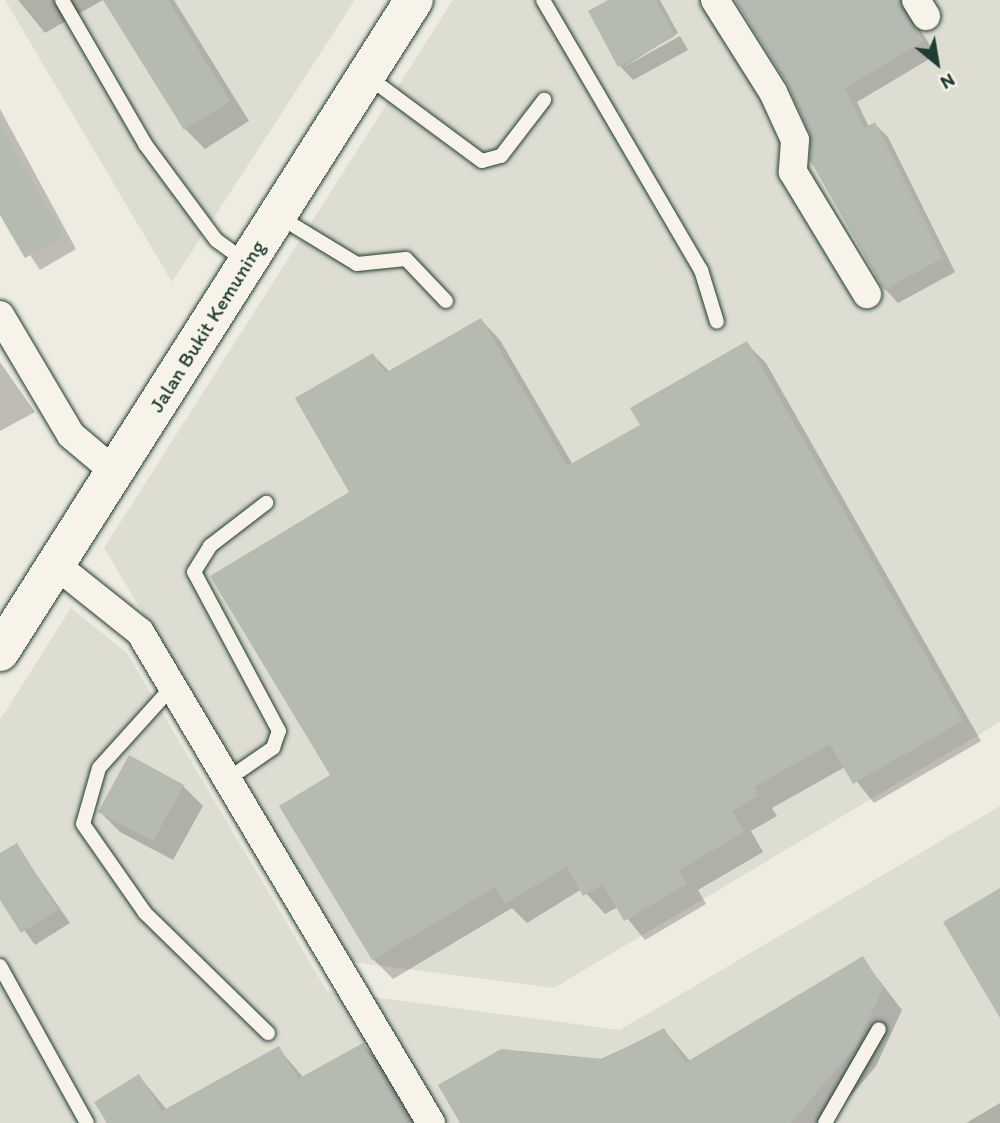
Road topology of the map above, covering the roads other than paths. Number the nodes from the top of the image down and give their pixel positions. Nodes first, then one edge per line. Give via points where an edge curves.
1 (62, 0) edge
2 (414, 0) edge
3 (543, 0) edge
4 (716, 0) edge
5 (366, 75) junction
6 (544, 100) dead end
7 (277, 215) junction
8 (247, 263) junction
9 (867, 293) dead end
10 (446, 301) dead end
11 (0, 315) edge
12 (718, 322) dead end
13 (115, 472) junction
14 (266, 503) dead end
15 (55, 565) junction
16 (6, 632) edge
17 (173, 686) junction
18 (228, 779) junction
19 (0, 965) edge
20 (879, 1029) dead end
21 (268, 1033) dead end
22 (88, 1123) edge
23 (431, 1123) edge
24 (825, 1123) edge

1 - 8 lane via 145,144 216,240
2 - 5 main road, Jalan Bukit Kemuning
3 - 12 lane via 701,270
4 - 9 street via 779,104 795,140 793,172
5 - 6 lane via 482,161 501,156
5 - 7 main road, Jalan Bukit Kemuning
7 - 8 main road, Jalan Bukit Kemuning
7 - 10 lane via 357,264 406,259
8 - 13 main road, Jalan Bukit Kemuning
11 - 13 street via 71,435
13 - 15 main road, Jalan Bukit Kemuning
14 - 18 lane via 210,546 194,572 279,731 273,748
15 - 16 main road, Jalan Bukit Kemuning
15 - 17 street via 141,632
17 - 18 street
17 - 21 lane via 99,768 83,824 145,913
18 - 23 street
19 - 22 lane
20 - 24 lane

